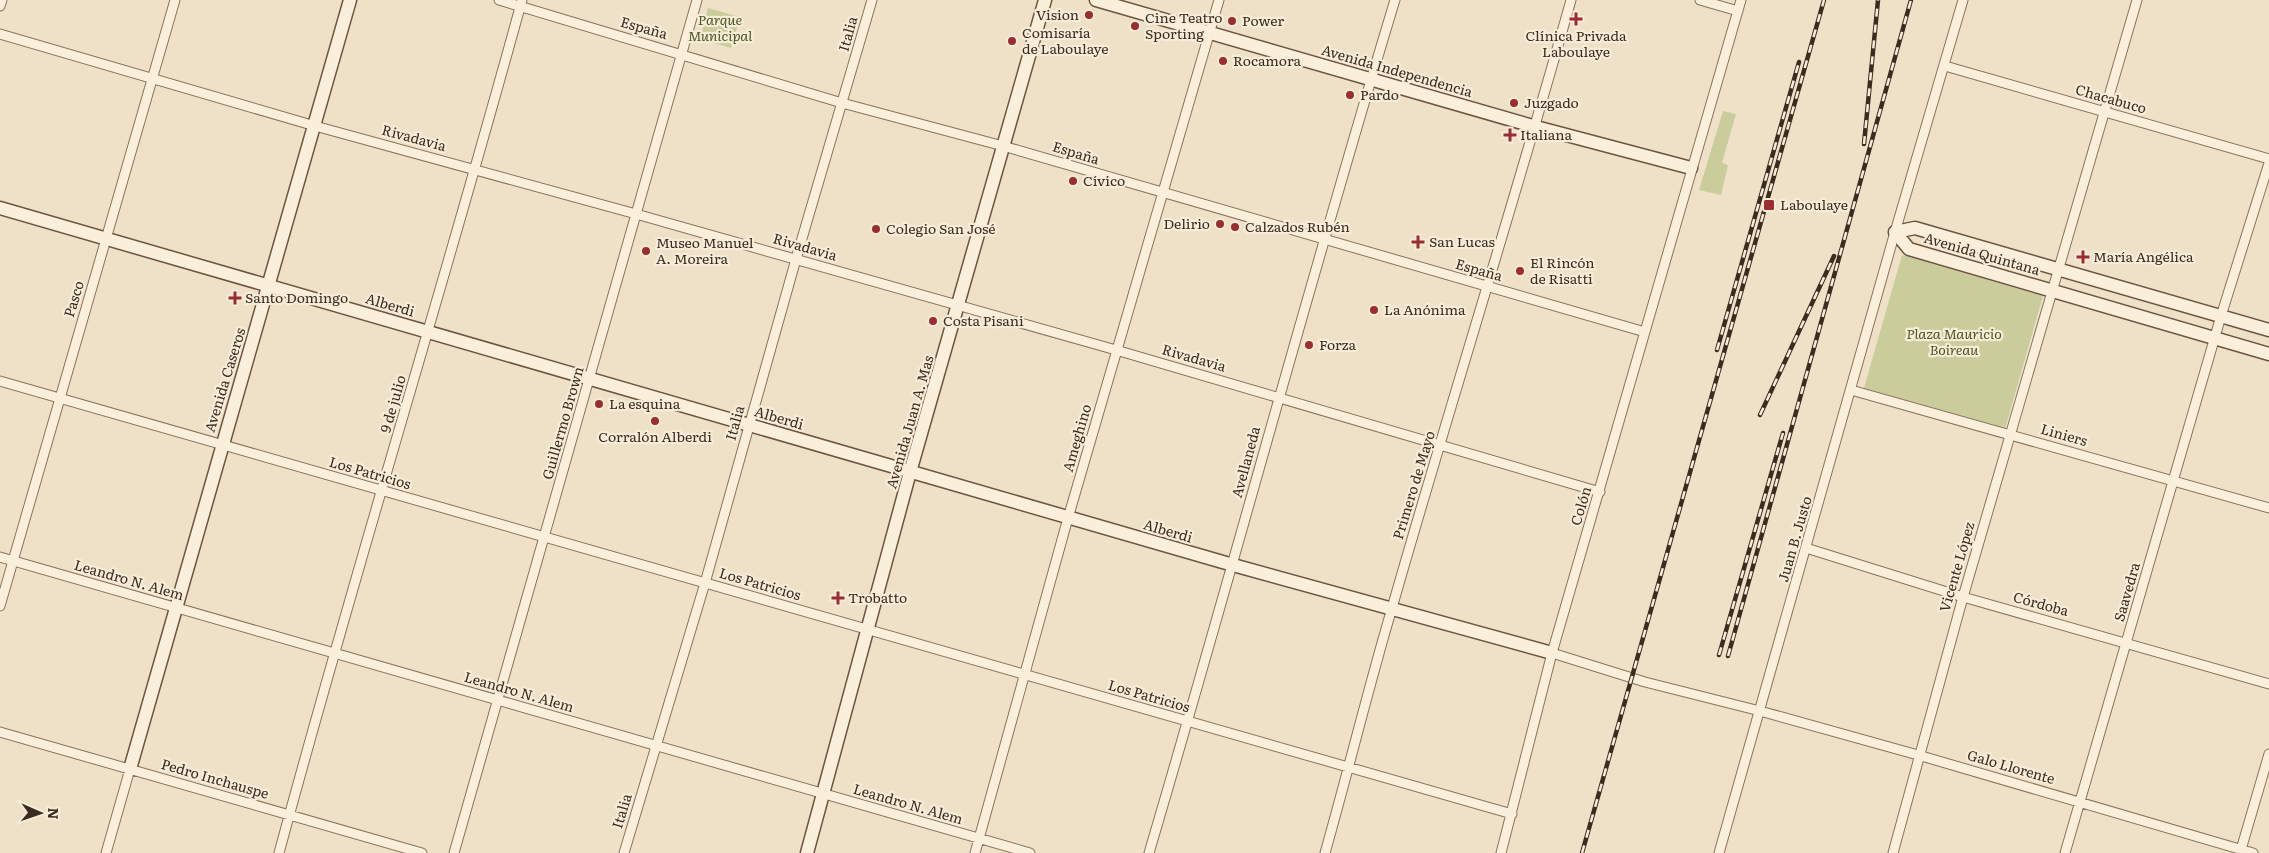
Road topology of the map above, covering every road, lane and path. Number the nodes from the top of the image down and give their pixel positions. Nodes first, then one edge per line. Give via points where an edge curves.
1 (2, 0) edge
2 (174, 0) edge
3 (350, 0) edge
4 (500, 0) edge
5 (697, 0) edge
6 (872, 0) edge
7 (1045, 0) edge
8 (1096, 0) edge
9 (1218, 0) edge
10 (1395, 0) edge
11 (1571, 0) edge
12 (1700, 0) edge
13 (1741, 0) edge
14 (1963, 0) edge
15 (2137, 0) edge
16 (522, 3) edge
17 (0, 6) edge
18 (1738, 11) junction
19 (1210, 32) junction
20 (0, 34) edge
21 (682, 54) junction
22 (1945, 66) junction
23 (153, 79) junction
24 (1371, 79) junction
25 (842, 103) junction
26 (2106, 112) junction
27 (315, 126) junction
28 (1536, 127) junction
29 (1003, 146) junction
30 (2269, 159) edge
31 (2269, 163) edge
32 (1691, 168) junction
33 (476, 169) junction
34 (1163, 193) junction
35 (0, 208) edge
36 (636, 214) junction
37 (1895, 232) junction
38 (106, 239) junction
39 (1324, 239) junction
40 (796, 259) junction
41 (2059, 269) junction
42 (269, 286) junction
43 (1486, 286) junction
44 (2052, 290) junction
45 (959, 305) junction
46 (2221, 316) junction
47 (2269, 330) edge
48 (427, 332) junction
49 (1645, 332) junction
50 (2215, 338) junction
51 (1116, 350) junction
52 (2269, 354) edge
53 (590, 379) junction
54 (0, 381) edge
55 (1851, 390) junction
56 (1278, 397) junction
57 (59, 398) junction
58 (749, 425) junction
59 (2010, 434) junction
60 (221, 444) junction
61 (1441, 445) junction
62 (910, 472) junction
63 (2174, 480) junction
64 (382, 490) junction
65 (1600, 492) junction
66 (2269, 508) edge
67 (1068, 518) junction
68 (544, 537) junction
69 (1806, 548) junction
70 (0, 557) edge
71 (13, 561) junction
72 (1233, 565) junction
73 (705, 583) junction
74 (1963, 597) junction
75 (0, 606) edge
76 (175, 608) junction
77 (1391, 609) junction
78 (867, 629) junction
79 (2127, 642) junction
80 (335, 653) junction
81 (1552, 653) junction
82 (1025, 674) junction
83 (2269, 684) edge
84 (498, 700) junction
85 (1760, 711) junction
86 (1188, 721) junction
87 (0, 732) edge
88 (656, 746) junction
89 (2269, 754) edge
90 (1918, 755) junction
91 (1349, 767) junction
92 (130, 769) junction
93 (823, 794) junction
94 (2080, 801) junction
95 (1512, 814) junction
96 (289, 815) junction
97 (980, 839) junction
98 (2241, 851) edge
99 (106, 853) edge
100 (279, 853) edge
101 (422, 853) edge
102 (454, 853) edge
103 (624, 853) edge
104 (807, 853) edge
105 (976, 853) edge
106 (1030, 853) edge
107 (1149, 853) edge
108 (1325, 853) edge
109 (1501, 853) edge
110 (1719, 853) edge
111 (1893, 853) edge
112 (2066, 853) edge
113 (2253, 853) edge

1 - 17 street
2 - 23 street, Pasco
3 - 27 main road, Avenida Caseros
4 - 16 street, España
5 - 21 street, Guillermo Brown
6 - 25 street, Italia
7 - 29 main road, Avenida Juan A. Mas
8 - 19 main road, Avenida Independencia
9 - 19 street, Ameghino
10 - 24 street, Avellaneda
11 - 28 street, Primero de Mayo
12 - 18 street
13 - 18 street, Colón
14 - 22 street, Juan B. Justo
15 - 26 street, Vicente López
16 - 21 street, España
16 - 33 street, 9 de julio
18 - 32 street, Colón
19 - 24 main road, Avenida Independencia
19 - 34 street, Ameghino
20 - 23 street, Rivadavia
21 - 25 street, España
21 - 36 street, Guillermo Brown
22 - 26 street, Chacabuco
22 - 37 street, Juan B. Justo
23 - 27 street, Rivadavia
23 - 38 street, Pasco
24 - 28 main road, Avenida Independencia
24 - 39 street, Avellaneda
25 - 29 street, España
25 - 40 street, Italia
26 - 30 street, Chacabuco
26 - 41 street, Vicente López
27 - 33 street, Rivadavia
27 - 42 main road, Avenida Caseros
28 - 32 main road, Avenida Independencia
28 - 43 street, Primero de Mayo
29 - 34 street, España
29 - 45 main road, Avenida Juan A. Mas
31 - 46 street, Saavedra
32 - 49 street, Colón
33 - 36 street, Rivadavia
33 - 48 street, 9 de julio
34 - 39 street, España
34 - 51 street, Ameghino
35 - 38 main road, Alberdi
36 - 40 street, Rivadavia
36 - 53 street, Guillermo Brown
37 - 41 main road, Avenida Quintana via 1915,228
37 - 44 main road, Avenida Quintana via 1909,249
37 - 55 street, Juan B. Justo
38 - 42 main road, Alberdi
38 - 57 street, Pasco
39 - 43 street, España
39 - 56 street, Avellaneda
40 - 45 street, Rivadavia
40 - 58 street, Italia
41 - 44 street, Vicente López
41 - 46 main road, Avenida Quintana
42 - 48 main road, Alberdi
42 - 60 main road, Avenida Caseros
43 - 49 street, España
43 - 61 street, Primero de Mayo
44 - 50 main road, Avenida Quintana
44 - 59 street, Vicente López
45 - 51 street, Rivadavia
45 - 62 main road, Avenida Juan A. Mas
46 - 47 main road, Avenida Quintana
46 - 50 street, Saavedra
48 - 53 main road, Alberdi
48 - 64 street, 9 de julio
49 - 65 street, Colón
50 - 52 main road, Avenida Quintana
50 - 63 street, Saavedra
51 - 56 street, Rivadavia
51 - 67 street, Ameghino
53 - 58 main road, Alberdi
53 - 68 street, Guillermo Brown
54 - 57 street, Los Patricios
55 - 59 street, Liniers
55 - 69 street, Juan B. Justo
56 - 61 street, Rivadavia
56 - 72 street, Avellaneda
57 - 60 street, Los Patricios
57 - 71 street, Pasco
58 - 62 main road, Alberdi
58 - 73 street, Italia
59 - 63 street, Liniers
59 - 74 street, Vicente López
60 - 64 street, Los Patricios
60 - 76 main road, Avenida Caseros
61 - 65 street, Rivadavia
61 - 77 street, Primero de Mayo
62 - 67 main road, Alberdi
62 - 78 main road, Avenida Juan A. Mas
63 - 66 street, Liniers
63 - 79 street, Saavedra
64 - 68 street, Los Patricios
64 - 80 street, 9 de julio
65 - 81 street, Colón
67 - 72 main road, Alberdi
67 - 82 street, Ameghino
68 - 73 street, Los Patricios
68 - 84 street, Guillermo Brown
69 - 74 street, Córdoba
69 - 85 street, Juan B. Justo
70 - 71 street, Leandro N. Alem
71 - 75 street, Pasco
71 - 76 street, Leandro N. Alem
72 - 77 main road, Alberdi
72 - 86 street, Avellaneda
73 - 78 street, Los Patricios
73 - 88 street, Italia
74 - 79 street, Córdoba
74 - 90 street, Vicente López
76 - 80 street, Leandro N. Alem
76 - 92 main road, Avenida Caseros
77 - 81 main road, Alberdi
77 - 91 street, Primero de Mayo
78 - 82 street, Los Patricios
78 - 93 main road, Avenida Juan A. Mas
79 - 83 street, Córdoba
79 - 94 street, Saavedra
80 - 84 street, Leandro N. Alem
80 - 96 street, 9 de julio
81 - 85 street, Galo Llorente via 1645,682
81 - 95 street, Colón
82 - 86 street, Los Patricios
82 - 97 street, Ameghino
84 - 88 street, Leandro N. Alem
84 - 102 street, Guillermo Brown
85 - 90 street, Galo Llorente
85 - 110 street, Juan B. Justo
86 - 91 street, Los Patricios
86 - 107 street, Avellaneda
87 - 92 street, Pedro Inchauspe
88 - 93 street, Leandro N. Alem
88 - 103 street, Italia
89 - 98 street
90 - 94 street, Galo Llorente
90 - 111 street, Vicente López
91 - 95 street, Los Patricios
91 - 108 street, Primero de Mayo
92 - 96 street, Pedro Inchauspe
92 - 99 street
93 - 97 street, Leandro N. Alem
93 - 104 main road, Avenida Juan A. Mas
94 - 98 street, Galo Llorente
94 - 112 street, Saavedra
95 - 109 street, Colón
96 - 100 street, 9 de julio
96 - 101 street, Pedro Inchauspe
97 - 105 street, Ameghino
97 - 106 street, Leandro N. Alem
98 - 113 street, Galo Llorente

